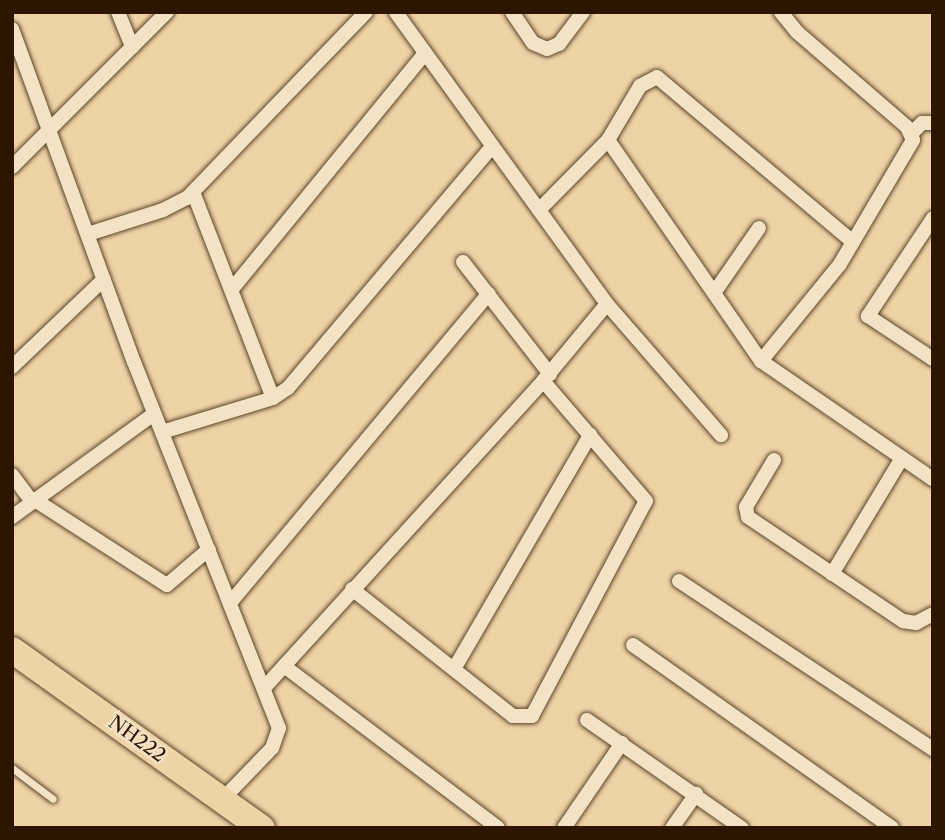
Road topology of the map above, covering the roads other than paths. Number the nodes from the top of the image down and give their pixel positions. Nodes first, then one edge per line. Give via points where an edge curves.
1 (118, 12) edge
2 (167, 12) edge
3 (366, 12) edge
4 (512, 12) edge
5 (583, 12) edge
6 (781, 12) edge
7 (404, 15) edge
8 (12, 29) edge
9 (132, 47) junction
10 (425, 53) junction
11 (933, 123) edge
12 (50, 129) junction
13 (912, 133) junction
14 (608, 140) junction
15 (491, 148) junction
16 (12, 167) edge
17 (192, 191) junction
18 (539, 210) junction
19 (931, 226) edge
20 (758, 228) dead end
21 (88, 234) junction
22 (853, 242) junction
23 (463, 262) dead end
24 (104, 279) junction
25 (232, 289) junction
26 (714, 293) junction
27 (488, 294) junction
28 (607, 304) junction
29 (933, 359) edge
30 (761, 361) junction
31 (12, 367) edge
32 (547, 377) junction
33 (273, 398) junction
34 (154, 414) junction
35 (162, 432) junction
36 (590, 435) junction
37 (721, 435) dead end
38 (902, 458) junction
39 (774, 460) dead end
40 (12, 475) edge
41 (933, 479) edge
42 (34, 501) junction
43 (12, 517) edge
44 (209, 549) junction
45 (832, 574) junction
46 (679, 581) dead end
47 (352, 589) junction
48 (230, 603) junction
49 (933, 614) edge
50 (633, 645) dead end
51 (12, 650) edge
52 (12, 665) edge
53 (284, 666) junction
54 (454, 669) junction
55 (264, 688) junction
56 (587, 720) dead end
57 (622, 743) junction
58 (933, 749) edge
59 (12, 768) edge
60 (696, 794) junction
61 (53, 799) dead end
62 (222, 800) junction
63 (240, 828) edge
64 (262, 828) edge
65 (498, 828) edge
66 (565, 828) edge
67 (673, 828) edge
68 (742, 828) edge
69 (892, 828) edge

1 - 9 street
2 - 9 street
3 - 17 street
4 - 5 street via 533,43 547,50 559,44
6 - 13 street via 797,32
7 - 10 street
8 - 12 street
9 - 12 street
10 - 15 street
10 - 25 street
11 - 13 street via 922,123
12 - 16 street
12 - 21 street
13 - 22 street via 911,147
14 - 18 street
14 - 22 street via 640,86 657,77
14 - 26 street
15 - 18 street
15 - 33 street via 300,376
17 - 21 street via 176,205
17 - 25 street
18 - 28 street
19 - 29 street via 868,316
20 - 26 street
21 - 24 street
22 - 30 street
23 - 27 street
24 - 31 street
24 - 34 street
25 - 33 street
26 - 30 street
27 - 32 street
27 - 48 street
28 - 32 street
28 - 37 street
30 - 38 street
32 - 36 street
32 - 47 street
33 - 35 street
34 - 35 street
34 - 42 street
35 - 44 street
36 - 54 street
36 - 54 street via 646,501 537,710 526,719 513,716
38 - 41 street
38 - 45 street
39 - 45 street via 748,502 748,517
40 - 42 street
42 - 43 street
42 - 44 street via 167,585
44 - 48 street
45 - 49 street via 903,621 916,622
46 - 58 street
47 - 53 street
47 - 54 street
48 - 55 street
50 - 69 street
51 - 62 highway, NH222
52 - 63 highway, NH222
53 - 55 street
53 - 65 street
55 - 62 street via 279,728 276,741
56 - 57 street
57 - 60 street
57 - 66 street
59 - 61 lane
60 - 67 street
60 - 68 street
62 - 64 highway, NH222

